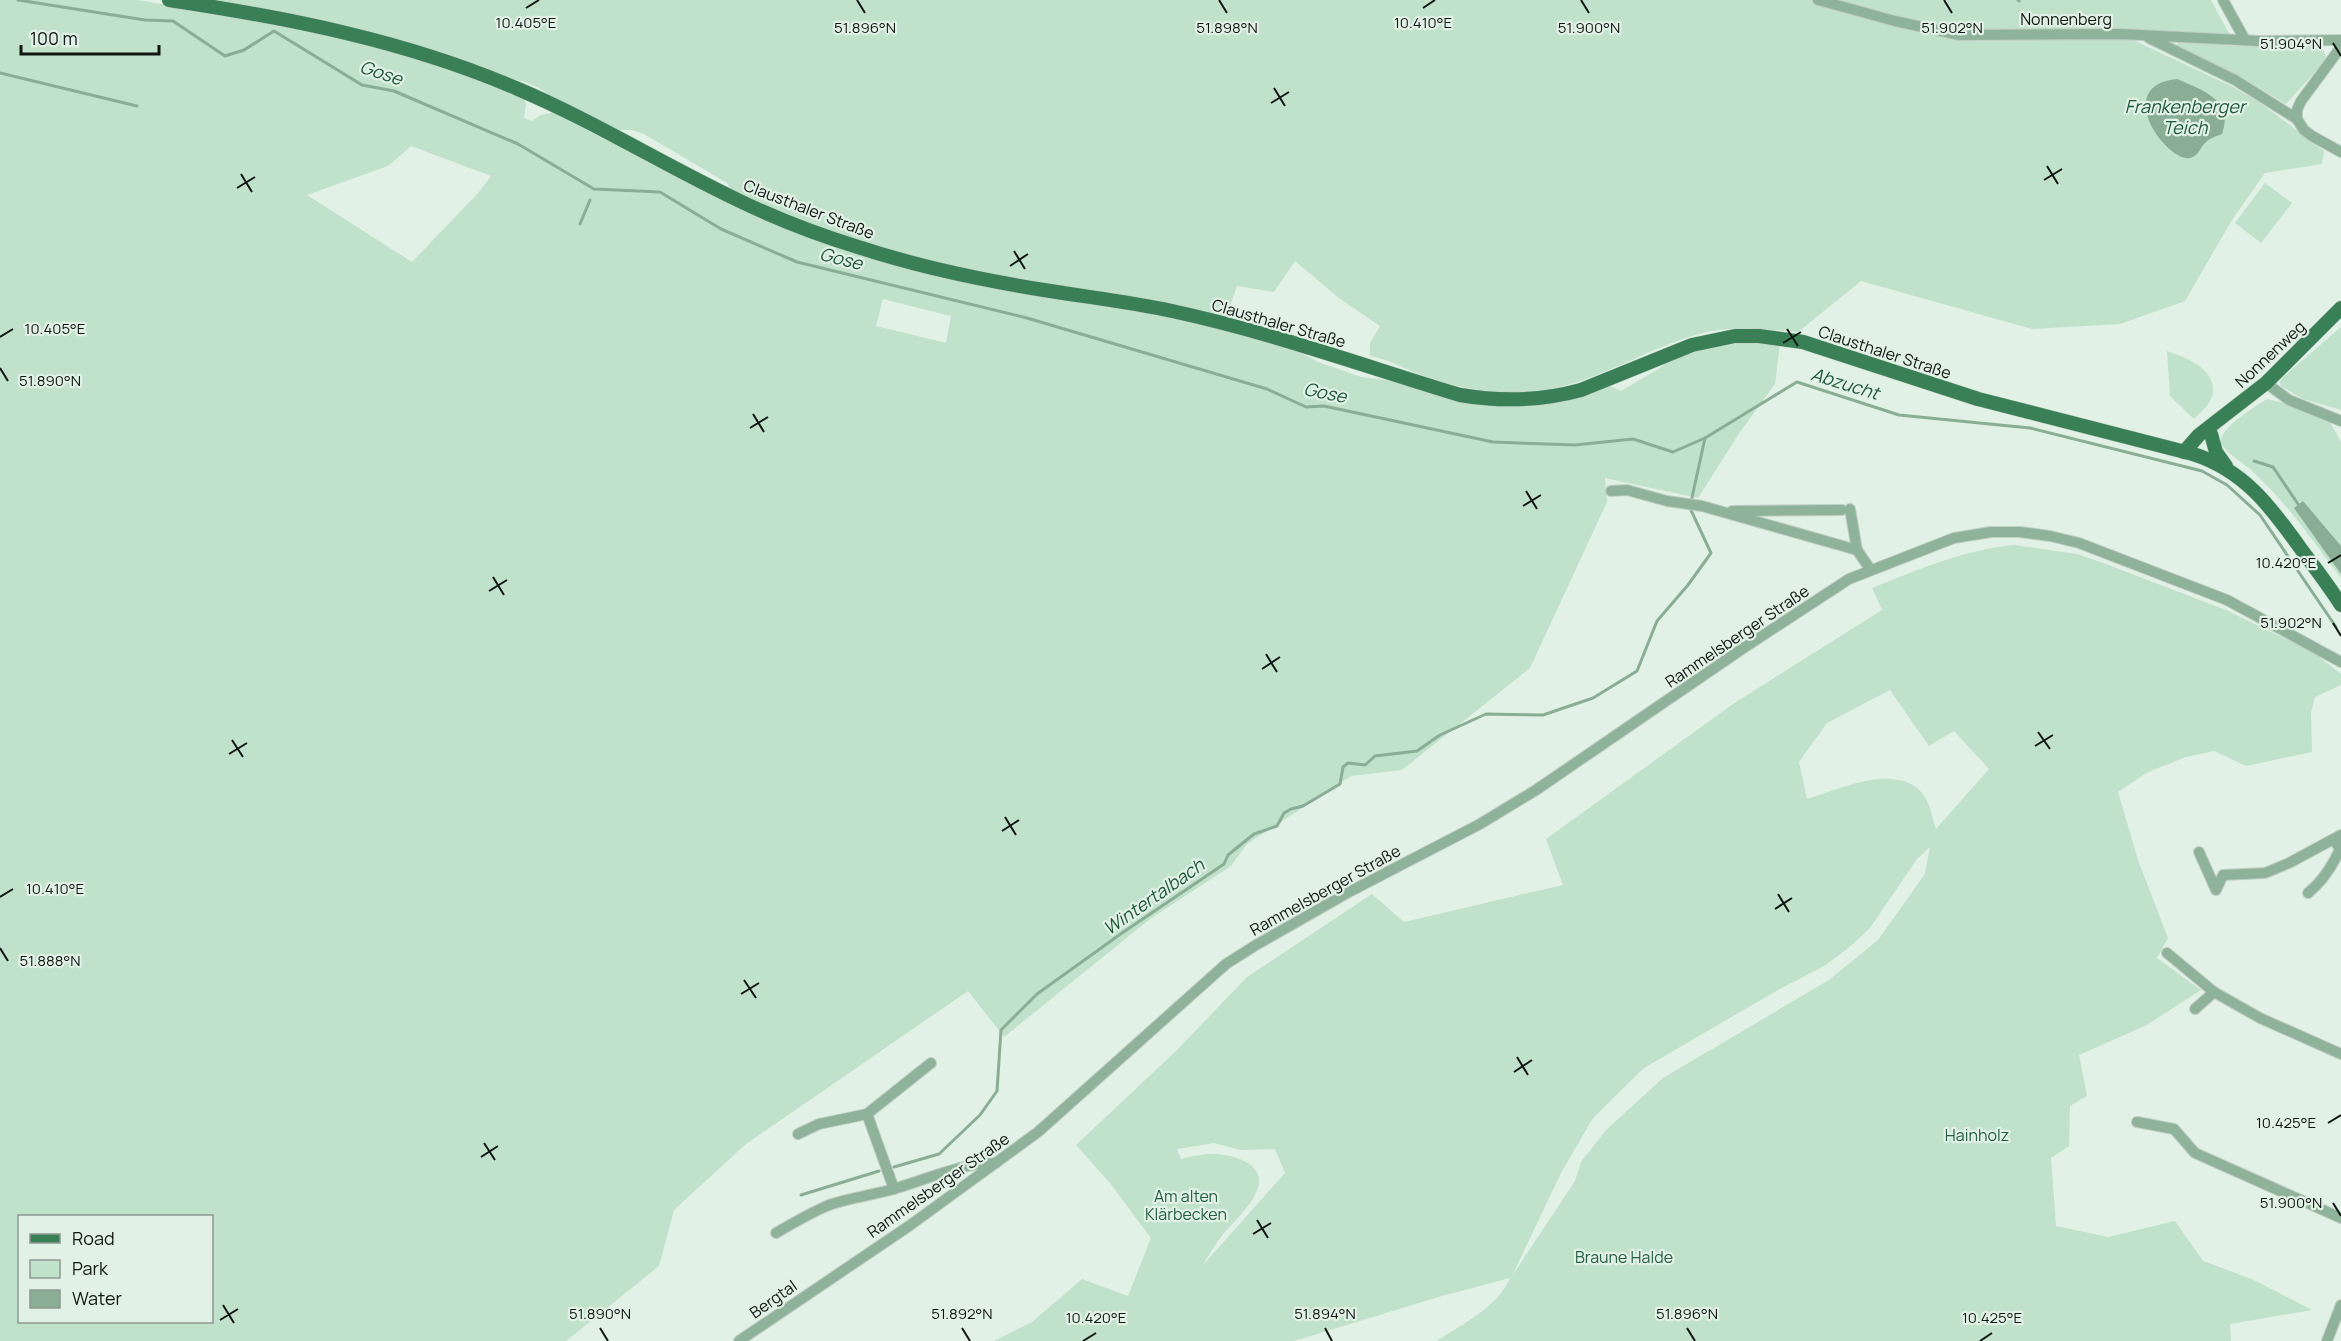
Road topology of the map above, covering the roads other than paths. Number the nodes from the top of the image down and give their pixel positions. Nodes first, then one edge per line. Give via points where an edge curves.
1 (169, 0) edge
2 (1818, 0) edge
3 (2223, 0) edge
4 (2143, 35) junction
5 (2245, 40) junction
6 (2341, 40) edge
7 (2341, 47) edge
8 (2297, 118) junction
9 (2341, 152) edge
10 (2341, 308) edge
11 (2266, 383) junction
12 (2218, 421) junction
13 (2341, 421) edge
14 (2211, 434) junction
15 (2189, 453) junction
16 (2227, 468) junction
17 (1611, 491) dead end
18 (1720, 512) junction
19 (1857, 550) junction
20 (1870, 569) junction
21 (2340, 602) edge
22 (2341, 662) edge
23 (2337, 837) edge
24 (2199, 852) dead end
25 (2308, 893) dead end
26 (2167, 953) dead end
27 (2214, 992) junction
28 (2195, 1009) dead end
29 (2341, 1054) edge
30 (931, 1063) dead end
31 (867, 1114) junction
32 (2136, 1122) dead end
33 (798, 1134) dead end
34 (997, 1164) junction
35 (894, 1189) junction
36 (2341, 1218) edge
37 (776, 1233) dead end
38 (825, 1281) joint
39 (2341, 1305) edge
40 (739, 1341) edge
41 (2327, 1341) edge

1 - 15 main road, Clausthaler Straße via 346,32 457,64 593,123 748,205 894,258 957,275 1212,320 1460,395 1490,400 1544,399 1581,390 1692,345 1735,336 1759,336 1820,347 1978,399
2 - 4 street, Nonnenberg via 1959,35
3 - 5 street
4 - 5 street
4 - 8 street, Nonnenberg via 2235,80
5 - 6 street
7 - 8 street via 2301,100
8 - 9 street, Nonnenberg via 2304,130
10 - 11 main road, Nonnenweg
11 - 12 main road, Nonnenweg
11 - 13 street via 2289,400
12 - 14 main road, Nonnenweg
12 - 15 main road, Nonnenweg via 2199,435
14 - 15 main road, Nonnenweg
14 - 16 main road via 2216,452
15 - 16 main road, Clausthaler Straße
16 - 21 main road, Clausthaler Straße via 2268,503
17 - 18 street via 1627,490
18 - 19 street
18 - 19 street via 1846,510
19 - 20 street
20 - 22 street, Rammelsberger Straße via 1954,538 1991,532 2050,536 2079,543 2227,600
20 - 34 street, Rammelsberger Straße via 1742,649 1536,790 1226,964
23 - 24 street via 2265,873 2223,875 2216,890
23 - 25 street via 2340,849 2334,861 2322,882
26 - 27 street
27 - 28 street
27 - 29 street via 2260,1018
30 - 31 street
31 - 33 street via 819,1124
31 - 35 street, Rammelsberger Straße
32 - 36 street via 2174,1128 2195,1153
34 - 35 street via 956,1169
34 - 38 street, Rammelsberger Straße
35 - 37 street via 831,1205
38 - 40 street, Bergtal
39 - 41 street

